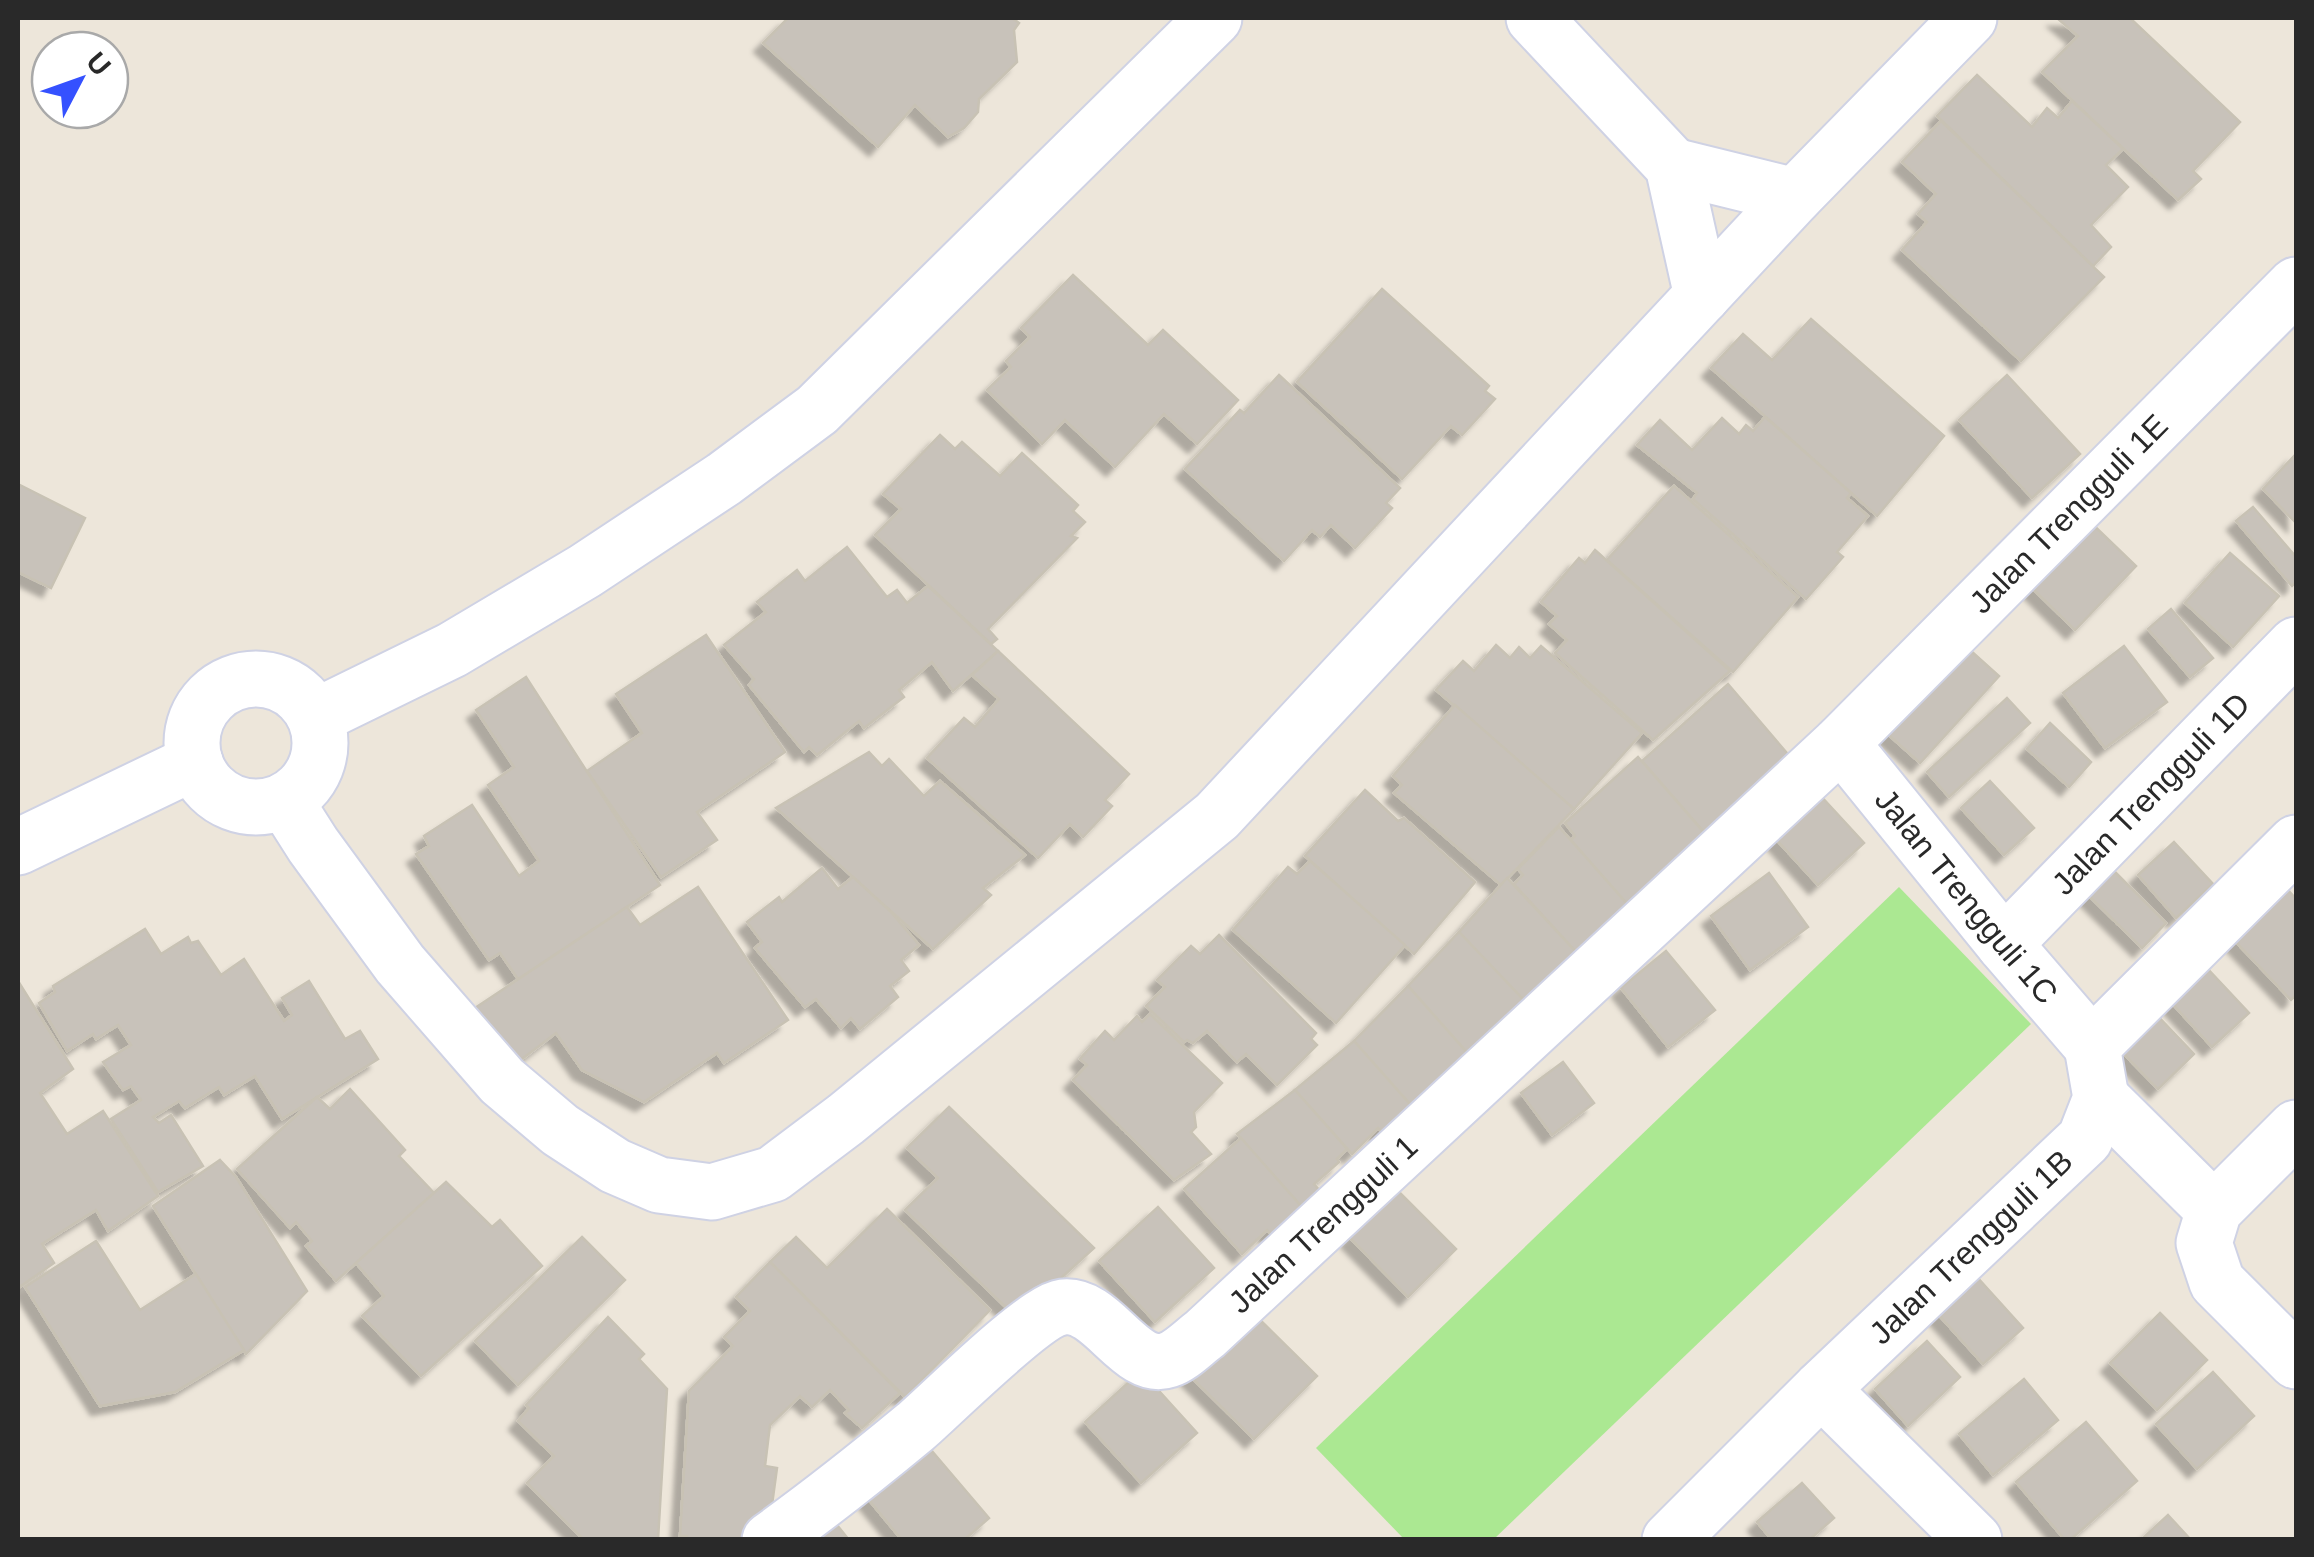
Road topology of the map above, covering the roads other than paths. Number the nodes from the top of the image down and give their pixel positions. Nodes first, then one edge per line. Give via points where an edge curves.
1 (1214, 18) edge
2 (1534, 18) edge
3 (1969, 18) edge
4 (1673, 166) junction
5 (1796, 196) junction
6 (2296, 285) edge
7 (1702, 296) junction
8 (2296, 645) edge
9 (314, 716) junction
10 (1841, 743) junction
11 (195, 762) junction
12 (285, 802) junction
13 (2296, 844) edge
14 (18, 847) edge
15 (2004, 944) junction
16 (2097, 1072) junction
17 (2287, 1156) edge
18 (2214, 1210) junction
19 (2296, 1361) edge
20 (1821, 1389) junction
21 (770, 1540) edge
22 (1670, 1540) edge
23 (1974, 1540) edge

1 - 9 street via 817,410 585,571 452,650
2 - 4 street
3 - 5 street
4 - 5 street
4 - 7 street
5 - 7 street
6 - 10 street, Jalan Trengguli 1E
7 - 12 street via 1216,816 773,1174 712,1192 660,1185 614,1166 560,1130 502,1081 400,964
8 - 15 street, Jalan Trengguli 1D
9 - 11 street via 288,687 269,680 226,686 196,719
9 - 12 street via 320,756 301,790
10 - 15 street, Jalan Trengguli 1C
10 - 21 street, Jalan Trengguli 1 via 1205,1334 1157,1362 1081,1308 1046,1314
11 - 12 street via 205,782 241,806
11 - 14 street
13 - 16 street, Jalan Trengguli 1B
15 - 16 street, Jalan Trengguli 1C
16 - 18 street, Jalan Trengguli 1C
16 - 20 street, Jalan Trengguli 1B via 2084,1140
17 - 18 street
18 - 19 street via 2204,1243 2217,1282
20 - 22 street, Jalan Trengguli 1B
20 - 23 street

